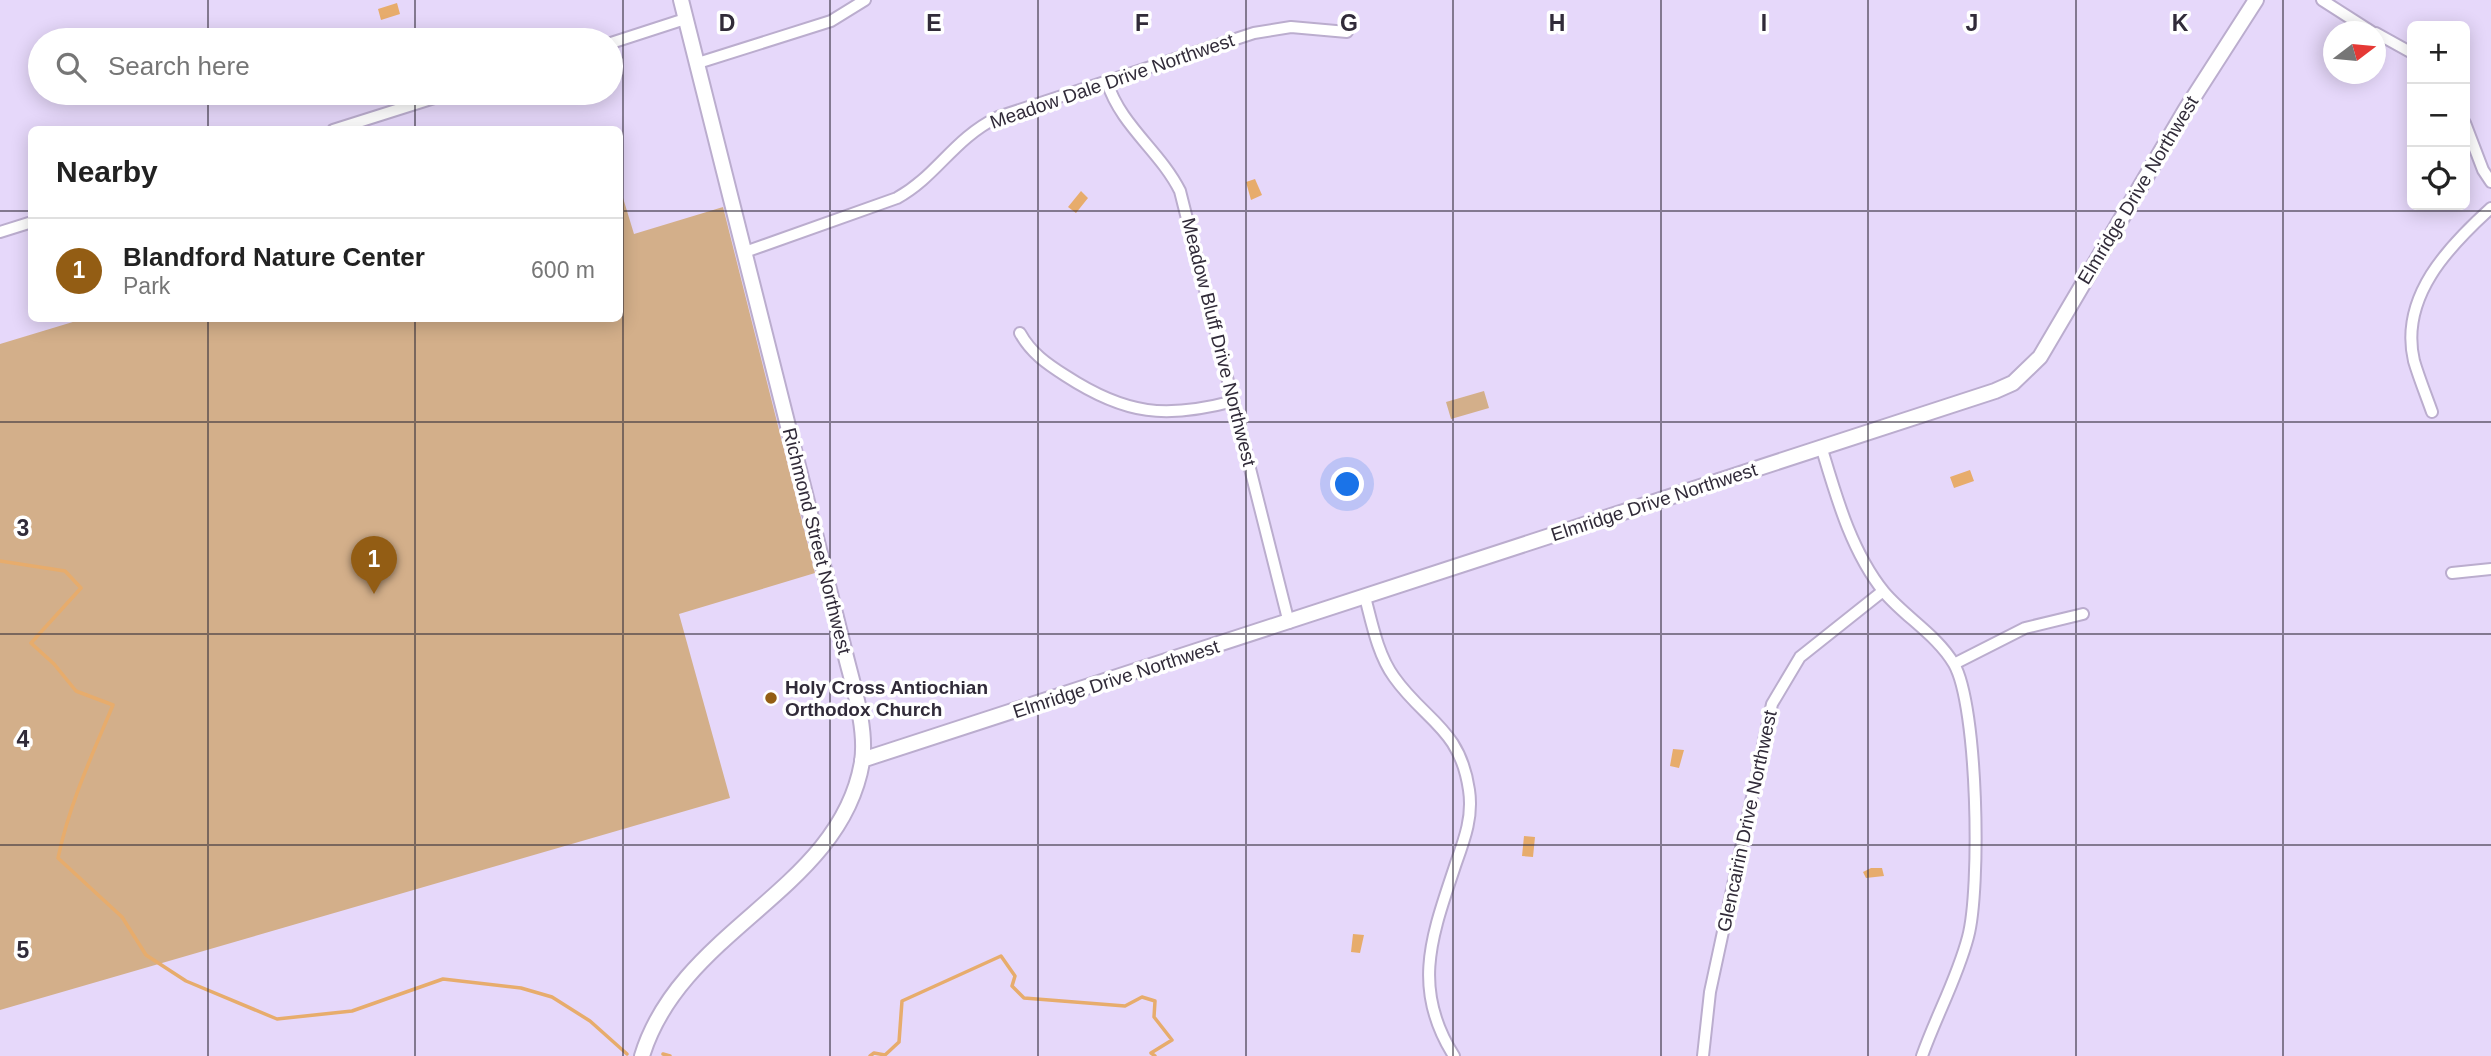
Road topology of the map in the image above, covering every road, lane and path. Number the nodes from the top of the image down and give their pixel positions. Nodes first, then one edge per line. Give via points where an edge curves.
1 (681, 0) edge
2 (865, 0) edge
3 (2256, 0) edge
4 (2322, 0) edge
5 (685, 19) junction
6 (2356, 21) edge
7 (1347, 32) dead end
8 (623, 39) edge
9 (2386, 39) edge
10 (2407, 50) edge
11 (698, 63) junction
12 (1107, 82) junction
13 (412, 105) edge
14 (346, 126) edge
15 (2470, 135) edge
16 (2491, 182) edge
17 (2491, 208) edge
18 (28, 223) edge
19 (0, 232) edge
20 (744, 252) junction
21 (1020, 333) dead end
22 (1234, 401) junction
23 (2432, 412) dead end
24 (1821, 446) junction
25 (2491, 569) edge
26 (2452, 573) dead end
27 (1883, 591) junction
28 (1365, 597) junction
29 (2083, 614) dead end
30 (1289, 623) junction
31 (1954, 664) junction
32 (862, 760) junction
33 (642, 1056) edge
34 (1454, 1056) edge
35 (1703, 1056) edge
36 (1922, 1056) edge

1 - 5 street, Richmond Street Northwest
2 - 11 street via 831,21
3 - 24 street, Elmridge Drive Northwest via 2040,357 2027,371 1995,391
4 - 6 street
5 - 8 street
5 - 11 street, Richmond Street Northwest
7 - 12 street, Meadow Dale Drive Northwest via 1292,27 1267,30
9 - 10 street
11 - 20 street, Richmond Street Northwest
12 - 20 street, Meadow Dale Drive Northwest via 989,122 961,139 914,188 885,205
12 - 22 street, Meadow Bluff Drive Northwest via 1125,120 1167,167 1180,191
13 - 14 street
15 - 16 street
17 - 23 street via 2440,259 2421,295 2414,320 2414,358
18 - 19 street
20 - 32 street, Richmond Street Northwest via 856,698
21 - 22 street via 1042,360 1092,393 1127,408 1164,413
22 - 30 street, Meadow Bluff Drive Northwest
24 - 27 street via 1845,521
24 - 28 street, Elmridge Drive Northwest
25 - 26 street
27 - 31 street
27 - 35 street, Glencairin Drive Northwest via 1800,657 1772,704 1710,993
28 - 30 street, Elmridge Drive Northwest
28 - 34 street via 1391,674 1450,738 1462,760 1469,790 1470,821 1428,957 1433,1014
29 - 31 street via 2025,628
30 - 32 street, Elmridge Drive Northwest
31 - 36 street via 1970,729 1974,904 1960,964
32 - 33 street, Richmond Street Northwest via 842,816 816,856 686,976 663,1007

